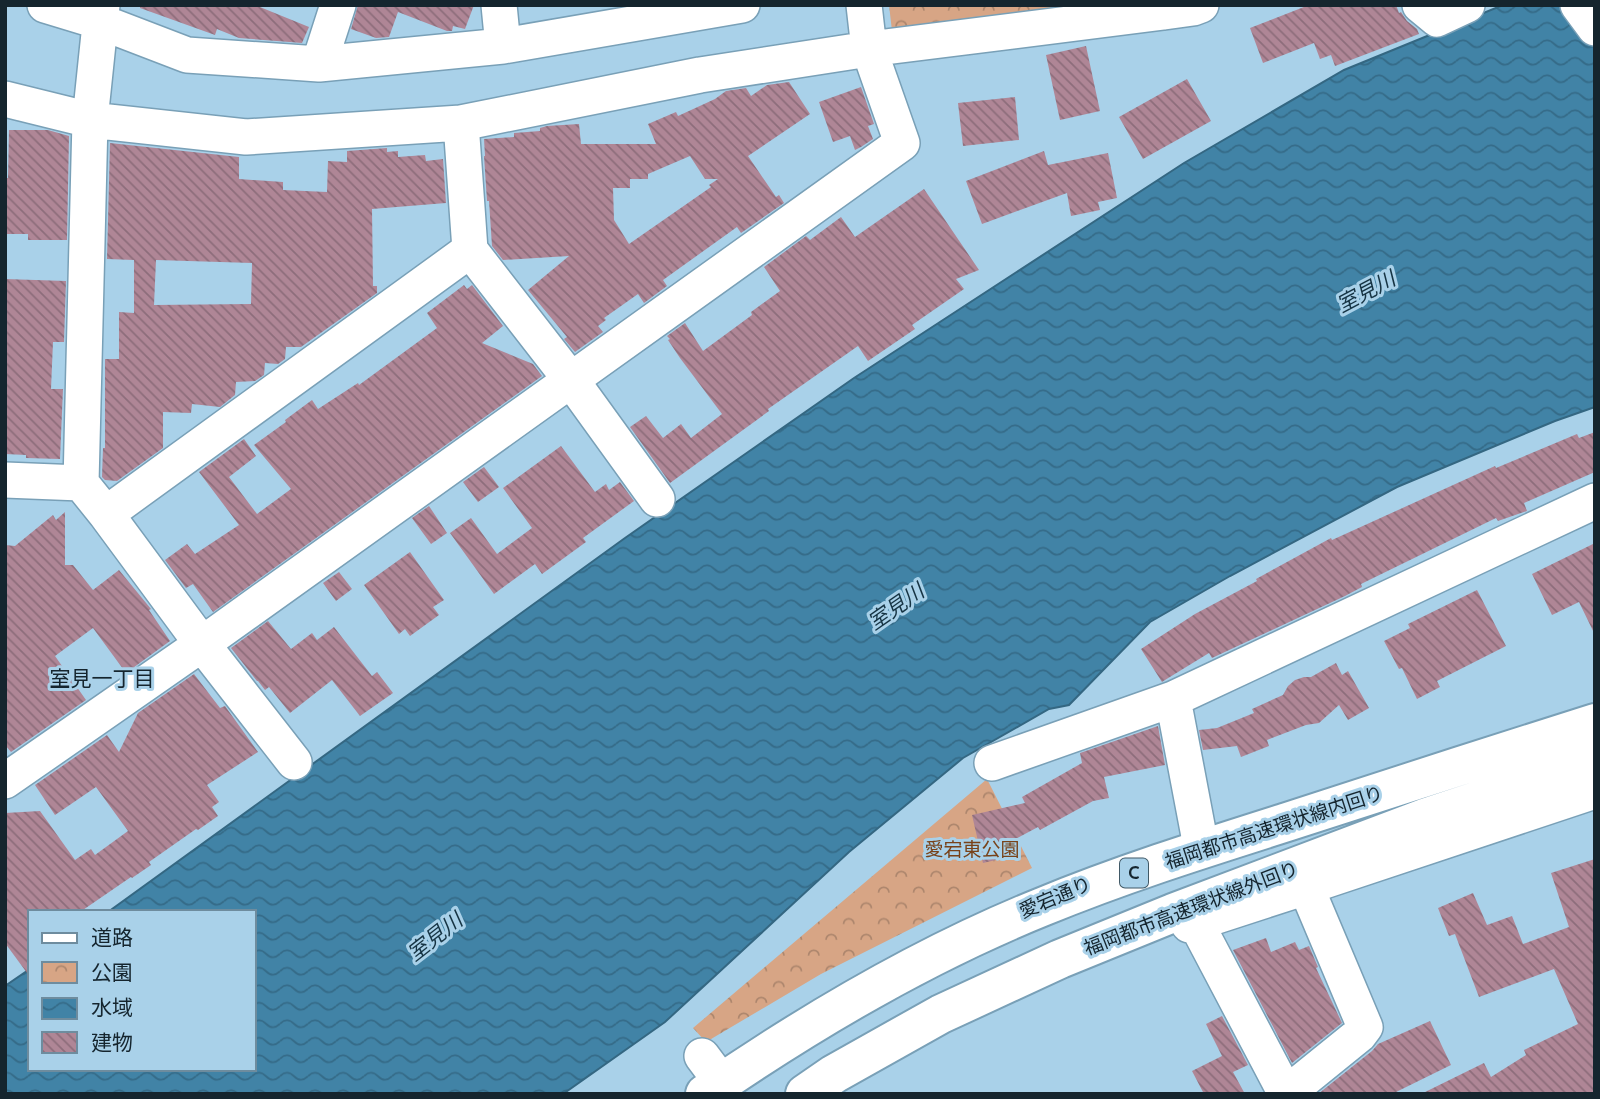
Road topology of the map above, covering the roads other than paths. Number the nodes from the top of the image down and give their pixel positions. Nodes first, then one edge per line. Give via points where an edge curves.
1 (45, 5) edge
2 (338, 5) edge
3 (499, 5) edge
4 (742, 5) edge
5 (864, 5) edge
6 (1201, 5) edge
7 (1420, 5) edge
8 (1467, 5) edge
9 (1578, 5) edge
10 (1166, 8) edge
11 (101, 14) edge
12 (625, 16) edge
13 (1595, 28) edge
14 (503, 46) junction
15 (869, 49) junction
16 (319, 65) junction
17 (5, 99) edge
18 (90, 120) junction
19 (461, 123) junction
20 (470, 250) junction
21 (571, 380) junction
22 (5, 480) edge
23 (81, 483) junction
24 (657, 499) dead end
25 (1595, 501) edge
26 (106, 514) junction
27 (202, 644) junction
28 (1173, 699) junction
29 (1595, 709) edge
30 (1595, 723) edge
31 (294, 762) dead end
32 (1595, 762) edge
33 (992, 763) dead end
34 (5, 780) edge
35 (1595, 791) edge
36 (1199, 836) junction
37 (1306, 887) junction
38 (1196, 922) junction
39 (707, 1081) edge
40 (806, 1094) edge
41 (1286, 1094) edge

1 - 11 street
2 - 16 street
3 - 14 street
4 - 12 street
5 - 15 street
6 - 10 street
7 - 8 street via 1437,19
9 - 13 street
10 - 15 street
11 - 16 street via 187,55
11 - 18 street
12 - 14 street
14 - 16 street
15 - 19 street via 700,75
15 - 21 street via 902,144
17 - 18 street
18 - 19 street via 246,137
18 - 23 street
19 - 20 street
20 - 21 street
20 - 26 street
21 - 24 street
21 - 27 street
22 - 23 street
23 - 26 street
25 - 28 street
26 - 27 street
27 - 31 street
27 - 34 street
28 - 33 street
28 - 36 street
29 - 36 street, 愛宕通り via 1416,771
30 - 39 highway, 福岡都市高速環状線内回り / C via 1195,851 1042,907 905,972 759,1057
32 - 40 highway, 福岡都市高速環状線外回り via 1427,817 1060,959 940,1014
35 - 37 street
36 - 39 street, 愛宕通り via 944,945
37 - 38 street
37 - 41 street via 1365,1027
38 - 40 street via 1087,956 972,1003
38 - 41 street

